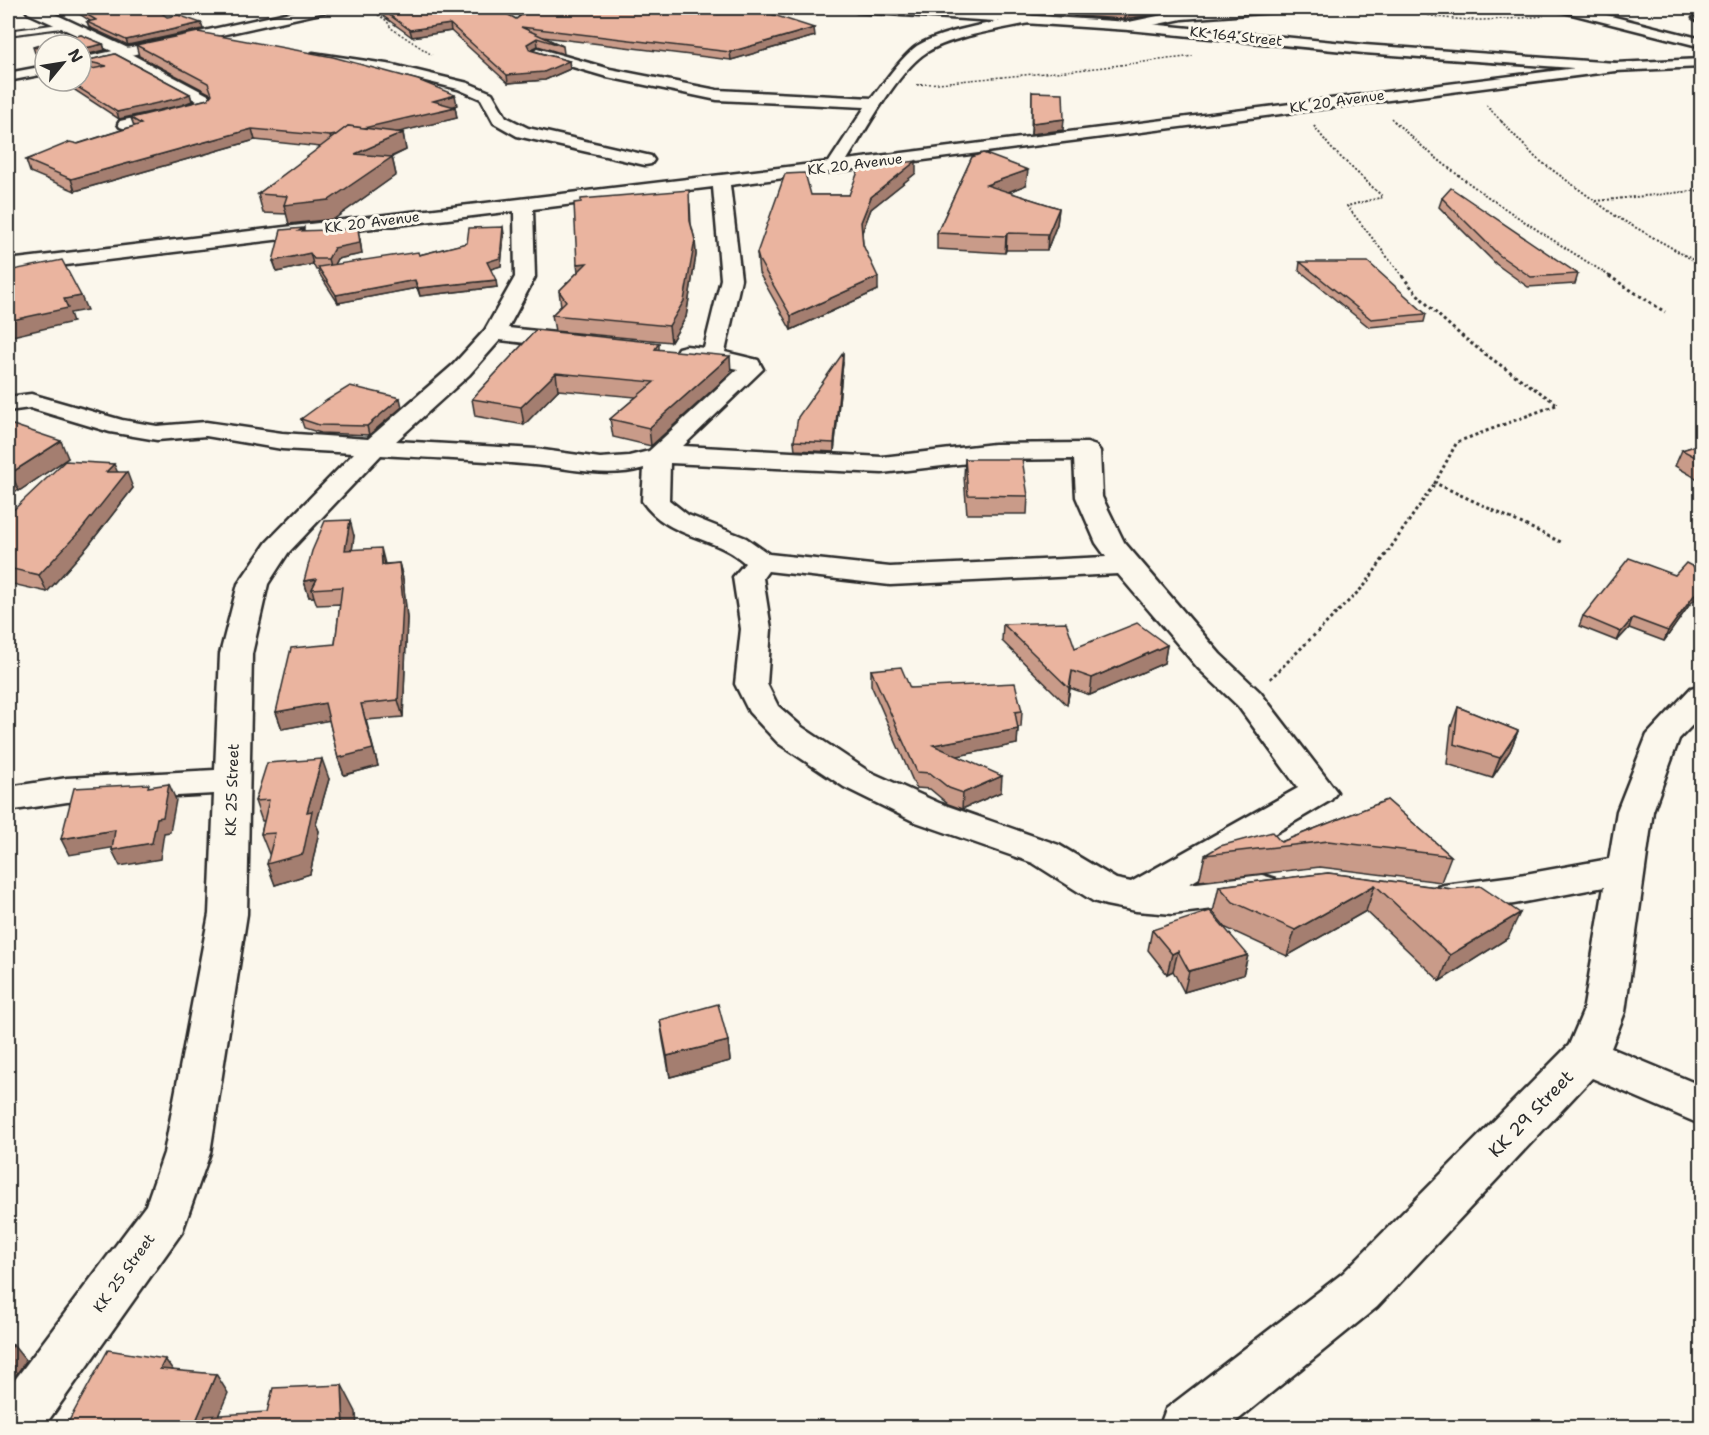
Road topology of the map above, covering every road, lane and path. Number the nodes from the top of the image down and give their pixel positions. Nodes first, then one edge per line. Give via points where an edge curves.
1 (33, 8) edge
2 (325, 8) edge
3 (369, 8) edge
4 (497, 8) edge
5 (857, 8) edge
6 (1010, 8) edge
7 (1222, 8) edge
8 (1275, 8) edge
9 (1405, 8) edge
10 (1565, 8) edge
11 (1236, 11) junction
12 (1581, 12) junction
13 (1028, 19) junction
14 (518, 20) edge
15 (66, 26) junction
16 (1129, 26) junction
17 (8, 33) edge
18 (199, 35) junction
19 (1701, 43) edge
20 (240, 44) edge
21 (122, 52) junction
22 (537, 52) edge
23 (300, 55) edge
24 (434, 56) dead end
25 (1194, 56) dead end
26 (93, 59) edge
27 (1701, 63) edge
28 (1615, 67) junction
29 (33, 72) edge
30 (8, 77) edge
31 (1466, 85) junction
32 (888, 88) junction
33 (1369, 97) junction
34 (876, 103) junction
35 (1299, 106) junction
36 (126, 124) dead end
37 (645, 160) dead end
38 (834, 167) junction
39 (721, 181) junction
40 (1701, 190) edge
41 (1596, 201) junction
42 (524, 203) junction
43 (1701, 265) edge
44 (8, 266) edge
45 (1665, 312) dead end
46 (494, 333) junction
47 (598, 344) edge
48 (667, 351) edge
49 (713, 356) junction
50 (8, 404) edge
51 (373, 448) junction
52 (658, 456) junction
53 (1435, 483) junction
54 (1563, 543) dead end
55 (761, 562) junction
56 (1126, 565) junction
57 (1701, 695) edge
58 (1249, 699) junction
59 (232, 781) junction
60 (8, 799) edge
61 (1626, 868) junction
62 (1298, 885) edge
63 (1412, 895) edge
64 (1137, 897) junction
65 (1586, 1056) junction
66 (1701, 1106) edge
67 (11, 1428) edge
68 (1185, 1428) edge

1 - 15 street
2 - 18 street
3 - 24 path via 391,28
4 - 14 street
5 - 13 street, KK 164 Street
6 - 13 street
7 - 11 street
8 - 11 street
9 - 12 path via 1433,16 1485,19
10 - 12 street
11 - 16 street via 1182,15
12 - 19 street
13 - 16 street, KK 164 Street
13 - 32 street via 928,45 902,68
15 - 17 lane
15 - 21 street
16 - 28 street, KK 164 Street via 1364,49
18 - 20 street
18 - 21 street
21 - 26 street
21 - 36 street via 204,99 205,105
22 - 34 street via 686,91 747,98
23 - 37 street via 393,69 463,86 487,96 500,120 522,132
25 - 32 path
27 - 28 street, KK 20 Avenue
28 - 31 street, KK 20 Avenue
29 - 30 street
31 - 33 street, KK 20 Avenue
31 - 41 path via 1536,158
32 - 34 street
33 - 35 street, KK 20 Avenue
33 - 45 path via 1430,155 1506,210
34 - 38 street
35 - 38 street, KK 20 Avenue
35 - 53 path via 1331,148 1383,197 1347,206 1424,303 1465,341 1557,404 1457,442
38 - 39 street, KK 20 Avenue
39 - 42 street, KK 20 Avenue
39 - 49 street via 731,279
40 - 41 path
41 - 43 path
42 - 44 street, KK 20 Avenue
42 - 46 street, KK 25 Street via 525,277
46 - 47 street
46 - 51 street, KK 25 Street via 461,370
48 - 49 street
49 - 52 street via 750,365 751,369
50 - 51 street via 31,401 119,427 157,433 206,429 282,441
51 - 52 street via 536,457 600,466 631,464
51 - 59 street, KK 25 Street via 277,548 253,584 236,654
52 - 55 street via 655,501 662,511 673,520 737,543
52 - 56 street via 685,454 882,465 994,452 1087,451 1089,497 1110,543
53 - 54 path
53 - 58 path via 1365,585
55 - 56 street via 890,576
55 - 64 street via 748,577 756,629 751,684 765,712 790,735 856,779 926,812 1046,854 1106,891
56 - 58 street via 1209,661
57 - 61 street, KK 29 Street via 1664,735 1635,811
58 - 64 street via 1319,792
59 - 60 street via 67,790
59 - 67 street, KK 25 Street via 228,914 187,1153 165,1217
61 - 63 street via 1452,898
61 - 65 street, KK 29 Street via 1604,1012
62 - 64 street via 1173,900
65 - 66 street
65 - 68 street, KK 29 Street via 1360,1290

